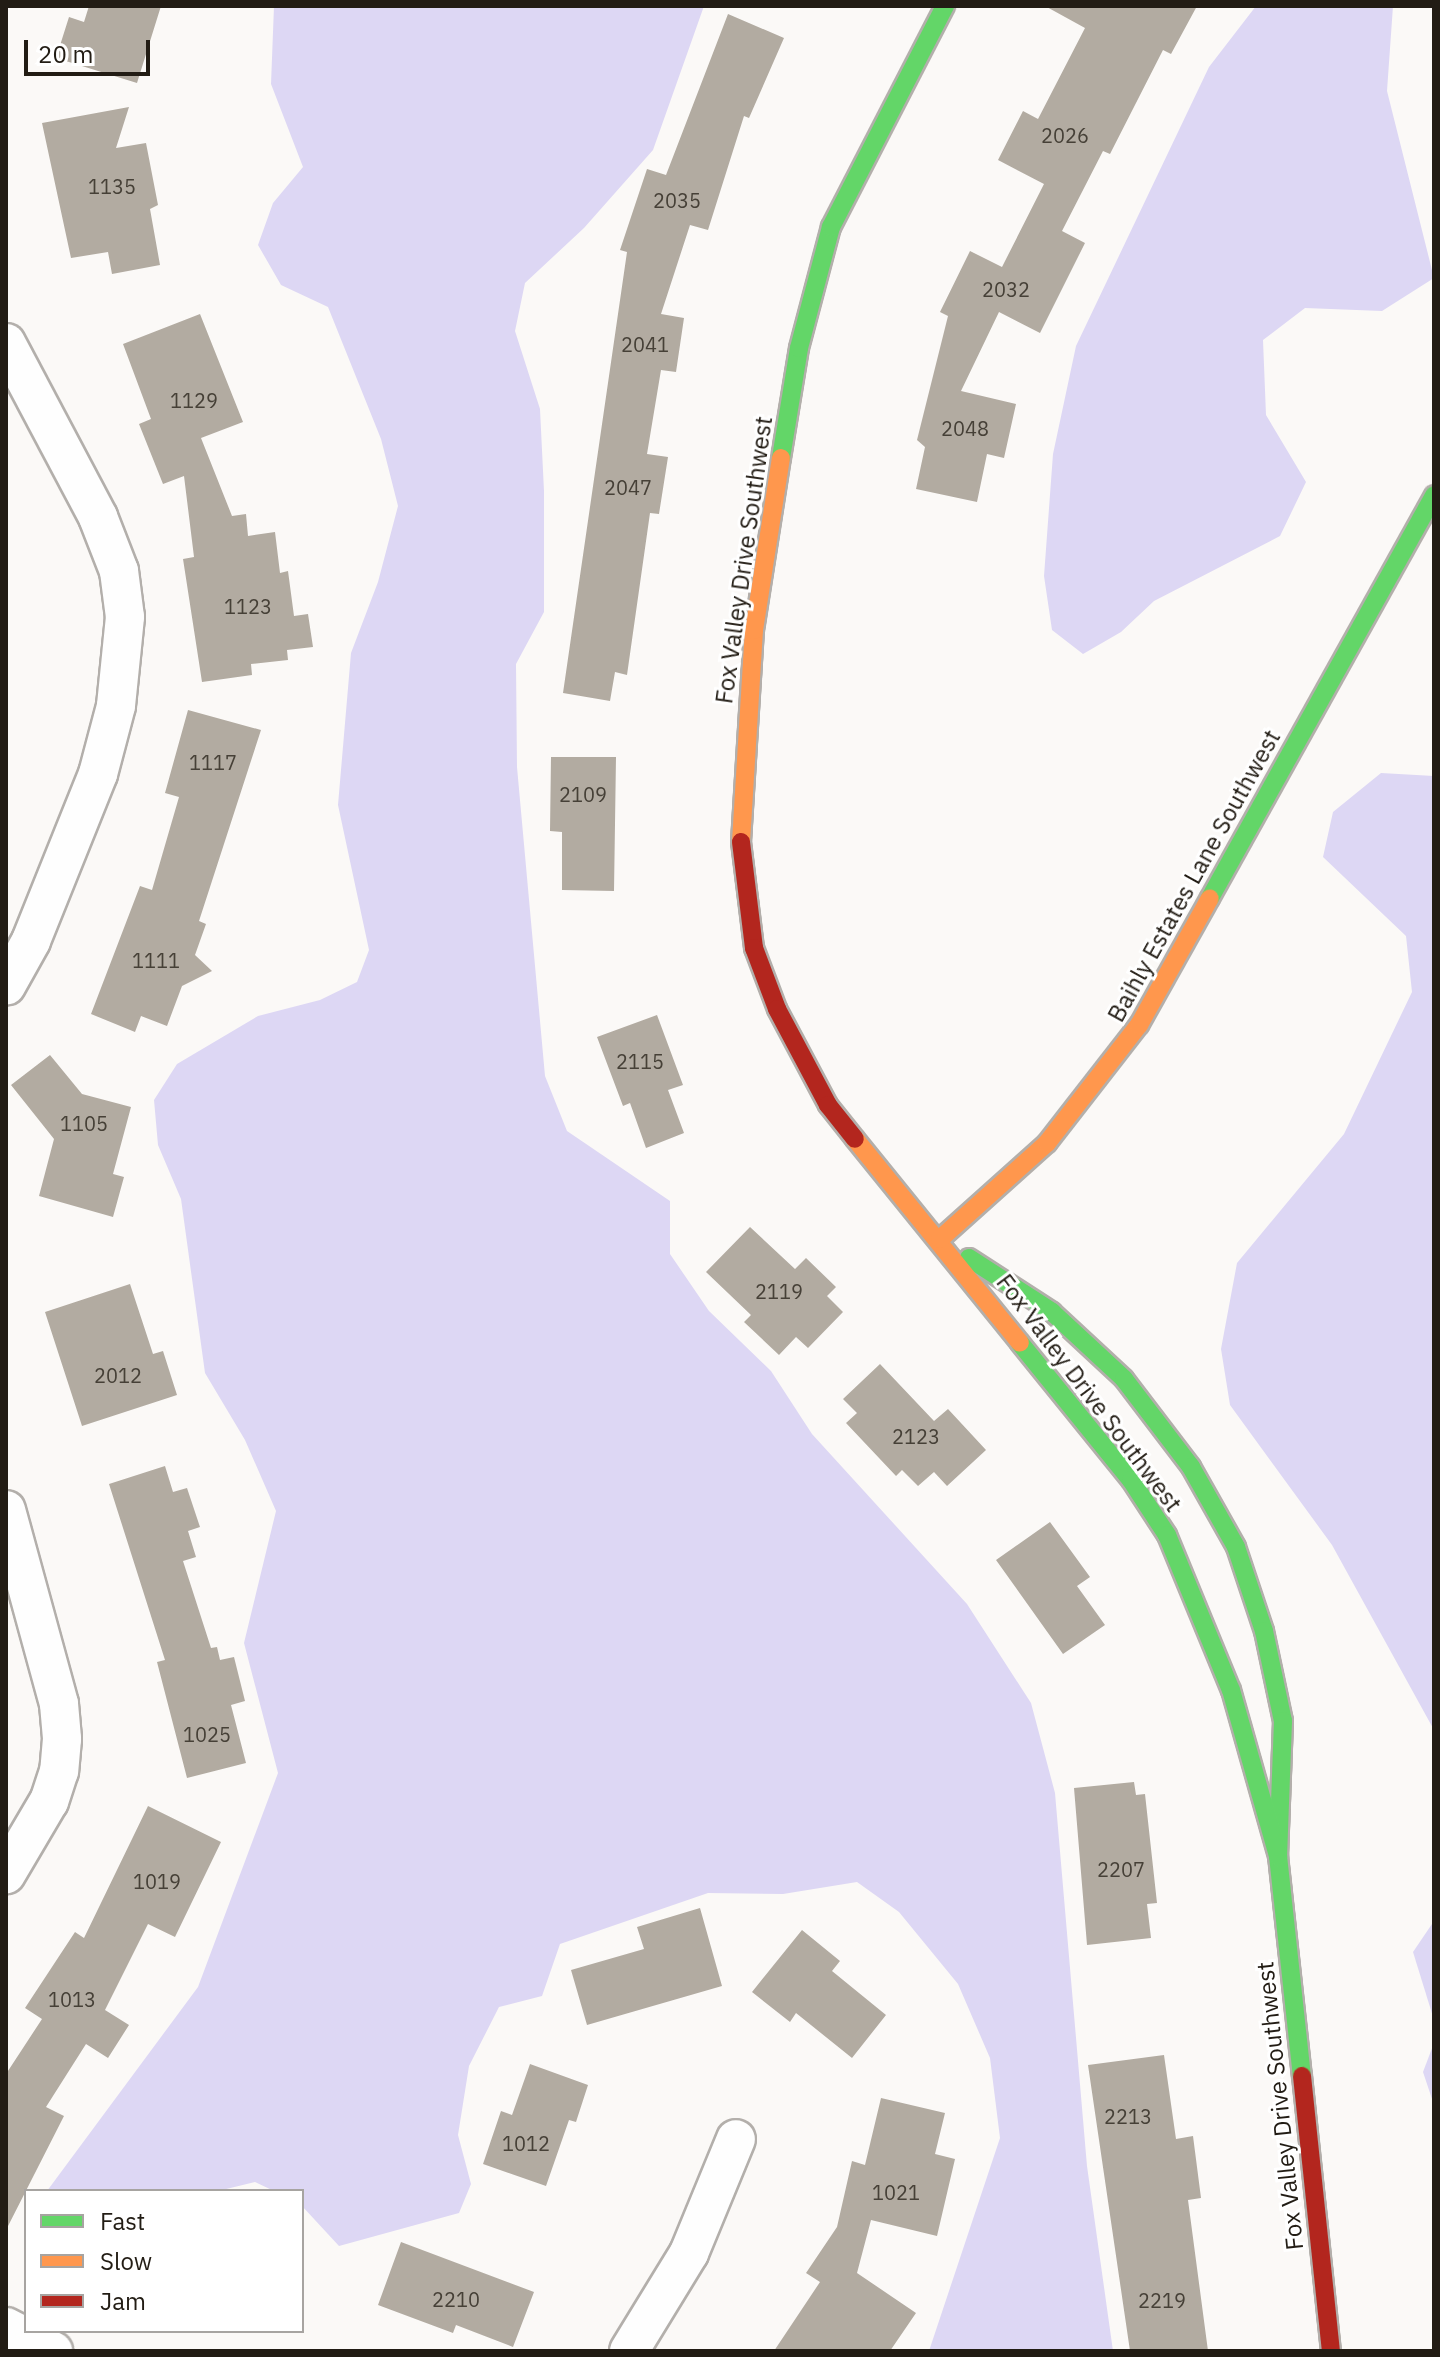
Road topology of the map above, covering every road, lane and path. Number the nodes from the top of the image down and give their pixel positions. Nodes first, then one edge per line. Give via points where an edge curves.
1 (945, 6) edge
2 (6, 343) edge
3 (1434, 495) edge
4 (6, 986) edge
5 (940, 1239) junction
6 (6, 1510) edge
7 (1278, 1856) junction
8 (6, 1874) edge
9 (736, 2139) dead end
10 (6, 2327) edge
11 (53, 2351) edge
12 (629, 2351) edge
13 (1331, 2351) edge

1 - 5 street, Fox Valley Drive Southwest via 855,177 818,265 799,348 754,630 740,837 754,948 803,1062 876,1168
2 - 4 street via 98,517 119,571 125,617 118,693 98,774 31,941
3 - 5 street, Baihly Estates Lane Southwest via 1133,1035 1047,1143
5 - 7 street, Fox Valley Drive Southwest via 1131,1480 1167,1535 1231,1690
5 - 7 street, Fox Valley Drive Southwest via 1052,1312 1124,1379 1191,1467 1236,1547 1264,1631 1283,1721
6 - 8 street via 59,1704 59,1771 36,1828
7 - 13 street, Fox Valley Drive Southwest
9 - 12 street via 689,2253
10 - 11 street

